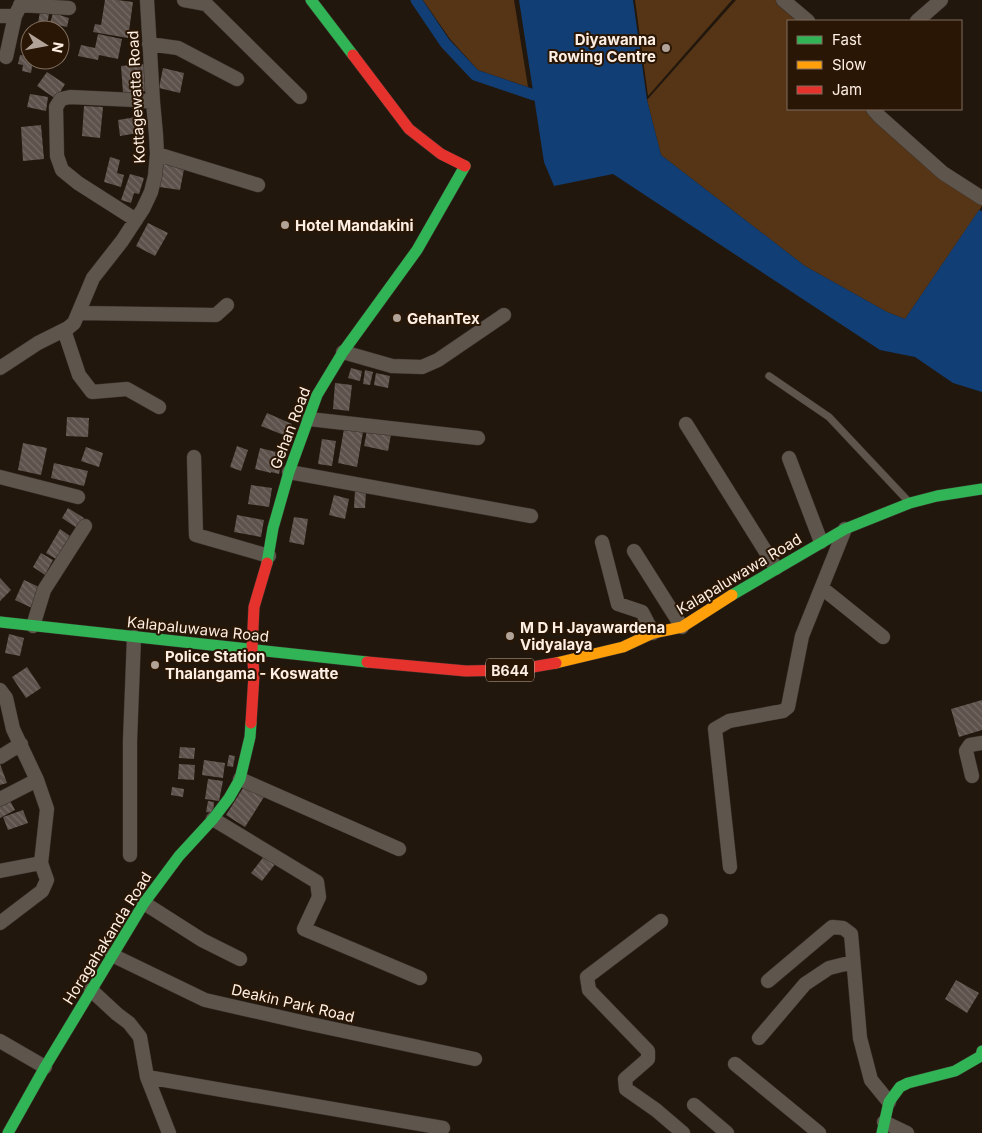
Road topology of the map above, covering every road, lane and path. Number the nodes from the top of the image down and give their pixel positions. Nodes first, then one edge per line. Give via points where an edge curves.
1 (148, 0) edge
2 (184, 0) edge
3 (311, 0) edge
4 (783, 0) edge
5 (941, 0) edge
6 (19, 7) edge
7 (69, 8) dead end
8 (0, 16) edge
9 (807, 20) edge
10 (918, 20) edge
11 (149, 44) junction
12 (6, 57) dead end
13 (237, 79) dead end
14 (300, 97) dead end
15 (153, 102) junction
16 (875, 110) edge
17 (157, 154) junction
18 (258, 185) dead end
19 (982, 198) edge
20 (136, 220) junction
21 (227, 304) dead end
22 (79, 313) junction
23 (504, 315) dead end
24 (64, 330) junction
25 (343, 352) junction
26 (0, 368) edge
27 (768, 376) dead end
28 (159, 407) dead end
29 (309, 419) junction
30 (686, 424) dead end
31 (478, 438) dead end
32 (194, 457) dead end
33 (789, 458) dead end
34 (289, 472) junction
35 (0, 477) edge
36 (982, 489) edge
37 (78, 497) dead end
38 (910, 503) junction
39 (531, 516) dead end
40 (85, 526) dead end
41 (845, 529) junction
42 (602, 542) dead end
43 (820, 542) junction
44 (634, 551) dead end
45 (269, 556) junction
46 (776, 568) junction
47 (822, 588) junction
48 (0, 622) edge
49 (34, 626) junction
50 (682, 627) junction
51 (653, 633) junction
52 (134, 637) junction
53 (883, 637) dead end
54 (252, 650) junction
55 (0, 690) edge
56 (982, 743) edge
57 (21, 744) junction
58 (0, 757) edge
59 (972, 776) dead end
60 (240, 778) junction
61 (37, 780) junction
62 (0, 799) edge
63 (213, 819) junction
64 (399, 849) dead end
65 (130, 855) dead end
66 (41, 863) junction
67 (730, 866) dead end
68 (0, 871) edge
69 (144, 903) junction
70 (661, 921) dead end
71 (0, 923) edge
72 (112, 955) junction
73 (240, 959) dead end
74 (853, 962) junction
75 (420, 978) dead end
76 (768, 982) dead end
77 (91, 990) junction
78 (759, 1038) dead end
79 (0, 1040) edge
80 (982, 1054) edge
81 (475, 1059) dead end
82 (735, 1064) dead end
83 (45, 1067) junction
84 (147, 1077) junction
85 (889, 1102) junction
86 (694, 1105) dead end
87 (443, 1128) dead end
88 (883, 1128) edge
89 (8, 1133) edge
90 (169, 1133) edge
91 (683, 1133) edge
92 (727, 1133) edge
93 (818, 1133) edge
94 (907, 1133) edge

1 - 11 street, Kottagewatta Road
2 - 14 street via 206,4
3 - 25 street, Gehan Road via 409,129 441,154 465,166 417,250
4 - 9 street
5 - 10 street
6 - 7 street
6 - 8 street
6 - 12 street
11 - 13 street via 178,48
11 - 15 street, Kottagewatta Road
15 - 17 street, Kottagewatta Road
15 - 20 street via 70,97 61,99 56,107 57,156 62,170
16 - 19 street via 943,172
17 - 18 street
17 - 20 street, Kottagewatta Road via 151,192
20 - 22 street, Kottagewatta Road via 93,278
21 - 22 street via 216,315
22 - 24 street, Kottagewatta Road via 74,323
23 - 25 street via 438,360 422,367 392,366
24 - 26 street, Kottagewatta Road
24 - 28 street via 78,374 92,392 127,388
25 - 29 street, Gehan Road via 317,394
27 - 38 lane via 829,417
29 - 31 street
29 - 34 street, Gehan Road
30 - 46 street
32 - 45 street via 196,535
33 - 43 street
34 - 39 street
34 - 45 street, Gehan Road via 273,528
35 - 37 street
36 - 38 street, Kalapaluwawa Road / B644
38 - 41 street, Kalapaluwawa Road / B644
40 - 49 street via 44,590
41 - 43 street, Kalapaluwawa Road / B644
41 - 47 street
42 - 51 street via 618,604 642,612
43 - 46 street, Kalapaluwawa Road / B644
44 - 50 street
45 - 54 street, Gehan Road via 254,607
46 - 50 street, Kalapaluwawa Road / B644
47 - 53 street
47 - 67 street via 802,636 788,707 783,711 729,721 715,729
48 - 49 street, Kalapaluwawa Road / B644
49 - 52 street, Kalapaluwawa Road / B644
50 - 51 street, Kalapaluwawa Road / B644
51 - 54 street, Kalapaluwawa Road / B644 via 623,647 515,670 426,668
52 - 54 street, Kalapaluwawa Road / B644
52 - 65 street
54 - 60 street, Horagahakanda Road via 254,675 250,737
55 - 57 street via 6,698 13,729
56 - 59 street via 970,745 966,752
57 - 58 street
57 - 61 street
60 - 63 street, Horagahakanda Road
60 - 64 street
61 - 62 street
61 - 66 street via 47,808
63 - 69 street, Horagahakanda Road via 179,856
63 - 75 street via 317,882 319,897 304,930
66 - 68 street
66 - 71 street via 47,880 42,891
69 - 72 street, Horagahakanda Road
69 - 73 street via 202,940
70 - 91 street via 587,977 588,990 648,1051 648,1059 625,1079 626,1089
72 - 77 street, Horagahakanda Road
72 - 81 street, Deakin Park Road via 205,1000
74 - 76 street via 851,934 843,928 832,927
74 - 78 street via 829,968 806,984
74 - 85 street via 860,1038 871,1080
77 - 83 street, Horagahakanda Road
77 - 84 street via 140,1037
79 - 83 street
80 - 85 street via 955,1071 900,1087
82 - 93 street
83 - 89 street, Horagahakanda Road
84 - 87 street
84 - 90 street
85 - 88 street
86 - 92 street
88 - 94 street

